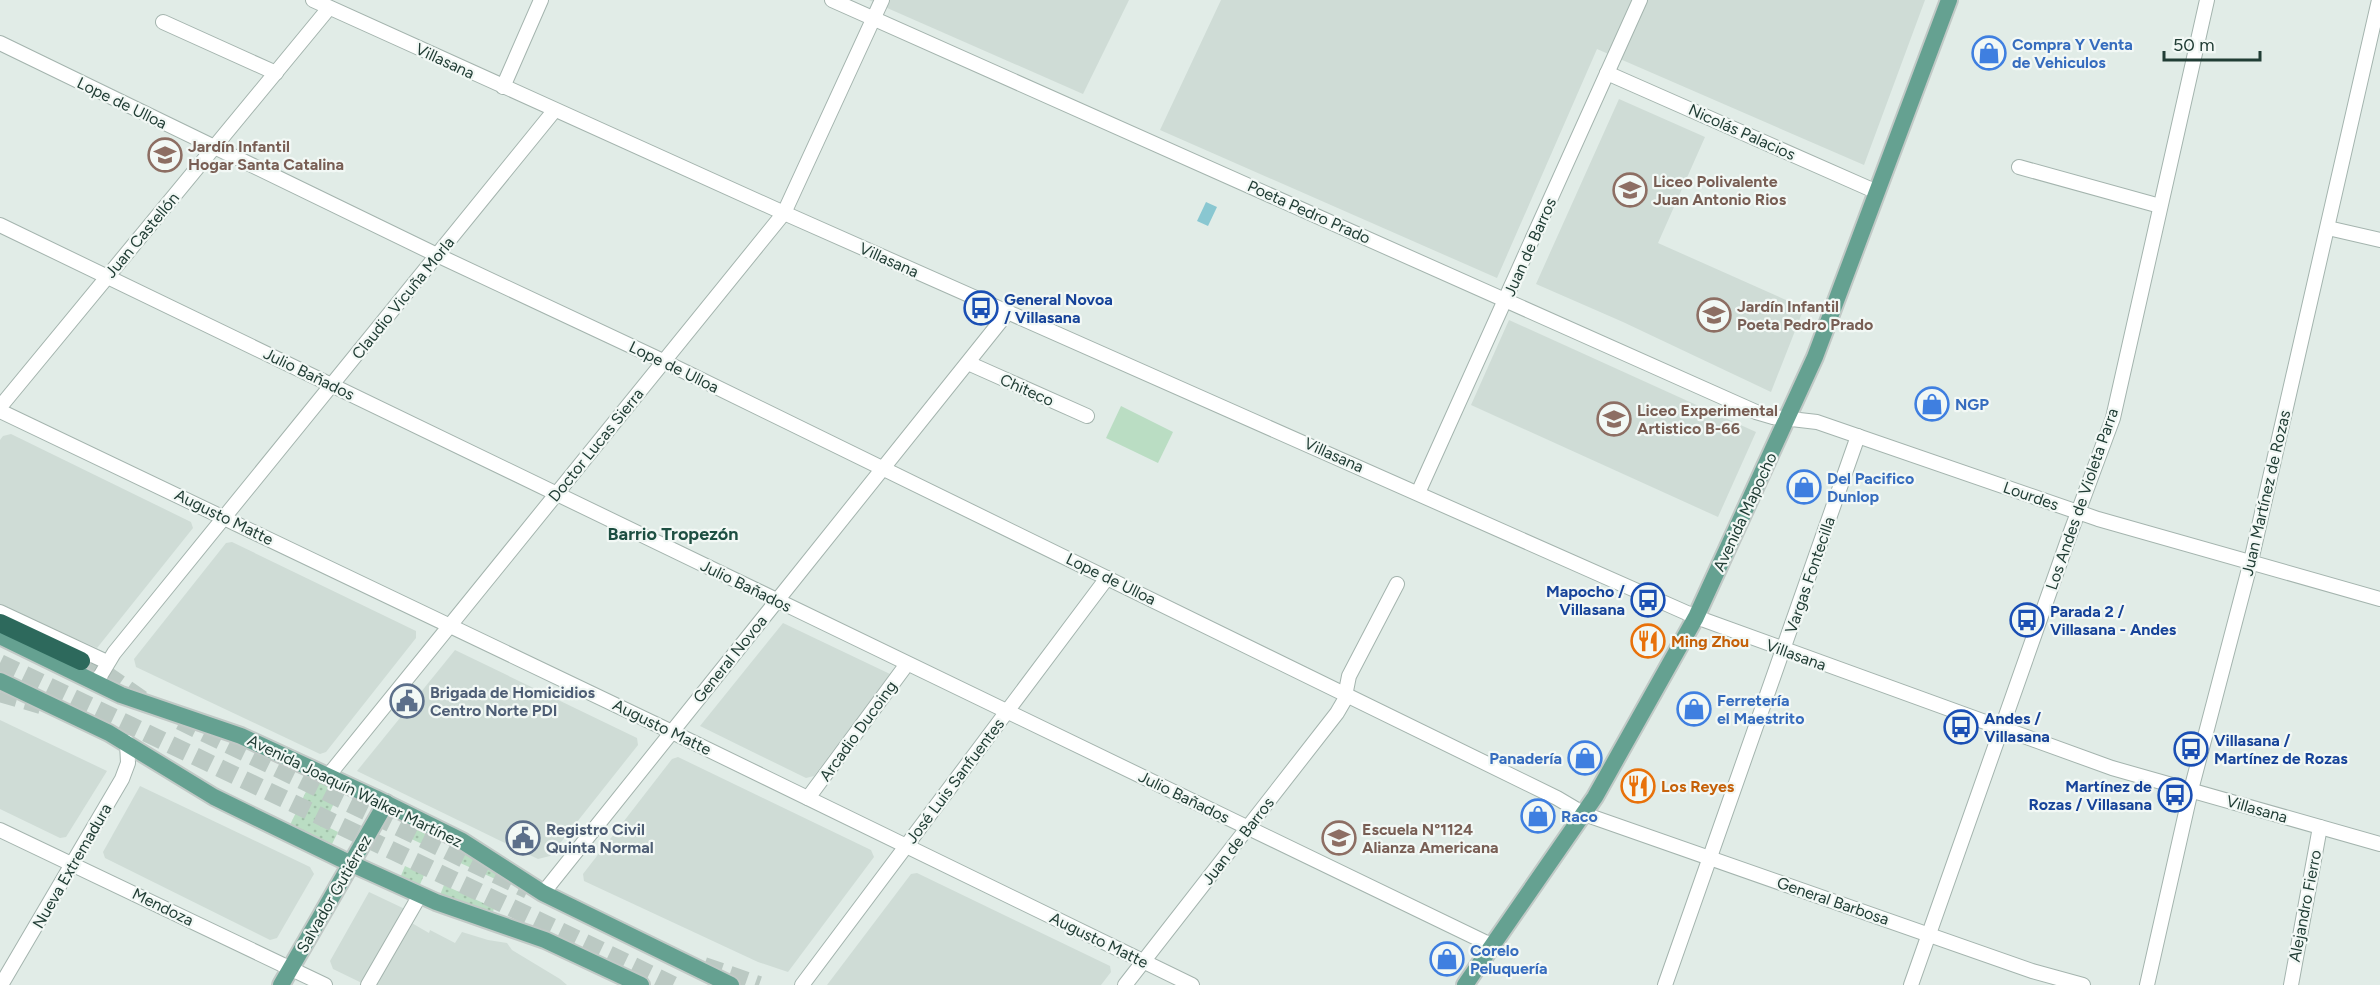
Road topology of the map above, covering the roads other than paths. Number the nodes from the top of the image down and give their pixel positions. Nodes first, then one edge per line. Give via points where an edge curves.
1 (313, 0) edge
2 (542, 0) edge
3 (832, 0) edge
4 (882, 0) edge
5 (1640, 0) edge
6 (1949, 0) edge
7 (2207, 0) edge
8 (2379, 0) edge
9 (329, 8) junction
10 (873, 18) junction
11 (163, 22) dead end
12 (0, 43) edge
13 (276, 73) junction
14 (1607, 73) junction
15 (503, 87) junction
16 (554, 111) junction
17 (214, 147) junction
18 (2019, 167) dead end
19 (1877, 192) junction
20 (2160, 206) junction
21 (784, 213) junction
22 (0, 225) edge
23 (2328, 228) junction
24 (2380, 240) edge
25 (437, 255) junction
26 (107, 277) junction
27 (1506, 300) junction
28 (1008, 312) junction
29 (663, 361) junction
30 (968, 363) junction
31 (332, 385) junction
32 (0, 409) edge
33 (1087, 416) dead end
34 (1788, 418) junction
35 (1858, 436) junction
36 (883, 469) junction
37 (1418, 493) junction
38 (557, 494) junction
39 (2078, 513) junction
40 (224, 518) junction
41 (2251, 561) junction
42 (1107, 578) junction
43 (1397, 584) dead end
44 (2380, 599) edge
45 (777, 601) junction
46 (0, 612) edge
47 (1696, 617) junction
48 (0, 623) edge
49 (450, 626) junction
50 (0, 636) edge
51 (1784, 650) junction
52 (81, 661) tunnel mouth
53 (107, 662) junction
54 (908, 663) junction
55 (0, 681) edge
56 (96, 683) junction
57 (1345, 694) junction
58 (1007, 711) junction
59 (2002, 728) junction
60 (672, 732) junction
61 (127, 742) junction
62 (328, 776) junction
63 (2191, 790) junction
64 (808, 798) junction
65 (386, 804) junction
66 (1584, 814) junction
67 (1248, 827) junction
68 (2320, 827) junction
69 (0, 830) edge
70 (2380, 844) edge
71 (907, 845) junction
72 (1710, 858) junction
73 (73, 864) junction
74 (352, 864) junction
75 (543, 893) junction
76 (420, 895) junction
77 (1929, 935) junction
78 (1493, 946) junction
79 (1143, 962) junction
80 (291, 969) junction
81 (2, 985) edge
82 (281, 985) edge
83 (326, 985) edge
84 (368, 985) edge
85 (641, 985) edge
86 (731, 985) edge
87 (802, 985) edge
88 (1125, 985) edge
89 (1192, 985) edge
90 (1465, 985) edge
91 (1665, 985) edge
92 (1911, 985) edge
93 (2083, 985) edge
94 (2147, 985) edge
95 (2290, 985) edge

1 - 9 street, Villasana
2 - 15 street
3 - 10 street, Poeta Pedro Prado
4 - 10 street, Doctor Lucas Sierra
5 - 14 street, Juan de Barros
6 - 19 main road, Avenida Mapocho
7 - 20 street, Los Andes de Violeta Parra
8 - 23 street, Juan Martínez de Rozas
9 - 13 street, Juan Castellón
9 - 15 street, Villasana
10 - 21 street, Doctor Lucas Sierra
10 - 27 street, Poeta Pedro Prado
11 - 13 street
12 - 17 street, Lope de Ulloa
13 - 17 street, Juan Castellón
14 - 19 street, Nicolás Palacios
14 - 27 street, Juan de Barros
15 - 16 street, Villasana
16 - 21 street, Villasana
16 - 25 street, Claudio Vicuña Morla
17 - 25 street, Lope de Ulloa
17 - 26 street, Juan Castellón
18 - 20 street
19 - 34 main road, Avenida Mapocho via 1827,328
20 - 39 street, Los Andes de Violeta Parra via 2113,418
21 - 28 street, Villasana
21 - 29 street, Doctor Lucas Sierra
22 - 26 street, Julio Bañados
23 - 24 street
23 - 41 street, Juan Martínez de Rozas
25 - 29 street, Lope de Ulloa
25 - 31 street, Claudio Vicuña Morla
26 - 31 street, Julio Bañados
26 - 32 street, Juan Castellón
27 - 34 street, Poeta Pedro Prado via 1739,405
27 - 37 street, Juan de Barros
28 - 30 street, General Novoa
28 - 37 street, Villasana
29 - 36 street, Lope de Ulloa
29 - 38 street, Doctor Lucas Sierra
30 - 33 street, Chiteco
30 - 36 street, General Novoa
31 - 38 street, Julio Bañados
31 - 40 street, Claudio Vicuña Morla
32 - 40 street, Augusto Matte
34 - 35 street, Lourdes via 1817,422
34 - 47 main road, Avenida Mapocho
35 - 39 street, Lourdes
35 - 51 street, Vargas Fontecilla
36 - 42 street, Lope de Ulloa
36 - 45 street, General Novoa
37 - 47 street, Villasana
38 - 45 street, Julio Bañados
38 - 49 street, Doctor Lucas Sierra
39 - 41 street, Lourdes
39 - 59 street, Los Andes de Violeta Parra
40 - 49 street, Augusto Matte
40 - 53 street, Claudio Vicuña Morla
41 - 44 street, Lourdes
41 - 63 street, Juan Martínez de Rozas
42 - 57 street, Lope de Ulloa
42 - 58 street, José Luis Sanfuentes
43 - 57 street via 1349,676
45 - 54 street, Julio Bañados
45 - 60 street, General Novoa
46 - 53 street
47 - 51 street, Villasana
47 - 66 main road, Avenida Mapocho
48 - 52 highway
49 - 60 street, Augusto Matte
49 - 62 street, Doctor Lucas Sierra
50 - 56 main road, Avenida Joaquín Walker Martínez
51 - 59 street, Villasana
51 - 72 street, Vargas Fontecilla
53 - 56 street, Claudio Vicuña Morla
54 - 58 street, Julio Bañados
54 - 64 street, Arcadio Ducoing
55 - 61 main road
56 - 62 main road, Avenida Joaquín Walker Martínez via 232,732
57 - 66 street, Lope de Ulloa
57 - 67 street, Juan de Barros via 1338,713
58 - 67 street, Julio Bañados
58 - 71 street, José Luis Sanfuentes
59 - 63 street, Villasana via 2112,768
59 - 77 street, Los Andes de Violeta Parra
60 - 64 street, Augusto Matte
60 - 75 street, General Novoa
61 - 73 street, Nueva Extremadura via 126,771
61 - 74 main road via 214,797
62 - 65 main road, Avenida Joaquín Walker Martínez
63 - 68 street, Villasana
63 - 94 street, Juan Martínez de Rozas
64 - 71 street, Augusto Matte
65 - 74 main road, Salvador Gutiérrez
65 - 75 main road, Avenida Joaquín Walker Martínez via 462,842
66 - 72 street, General Barbosa
66 - 78 main road, Avenida Mapocho
67 - 78 street, Julio Bañados
67 - 79 street, Juan de Barros
68 - 70 street, Villasana
68 - 95 street, Alejandro Fierro
69 - 73 street, Mendoza
71 - 79 street, Augusto Matte
71 - 87 street, José Luis Sanfuentes
72 - 77 street, General Barbosa
72 - 91 street, Vargas Fontecilla
73 - 80 street, Mendoza
73 - 81 street, Nueva Extremadura
74 - 76 main road
74 - 80 main road, Salvador Gutiérrez
75 - 86 main road, Avenida Joaquín Walker Martínez
76 - 84 street
76 - 85 main road via 537,937
77 - 92 street, Los Andes de Violeta Parra
77 - 93 street, General Barbosa
78 - 90 main road, Avenida Mapocho
79 - 88 street, Juan de Barros
79 - 89 street, Augusto Matte
80 - 82 main road, Salvador Gutiérrez
80 - 83 street, Mendoza

